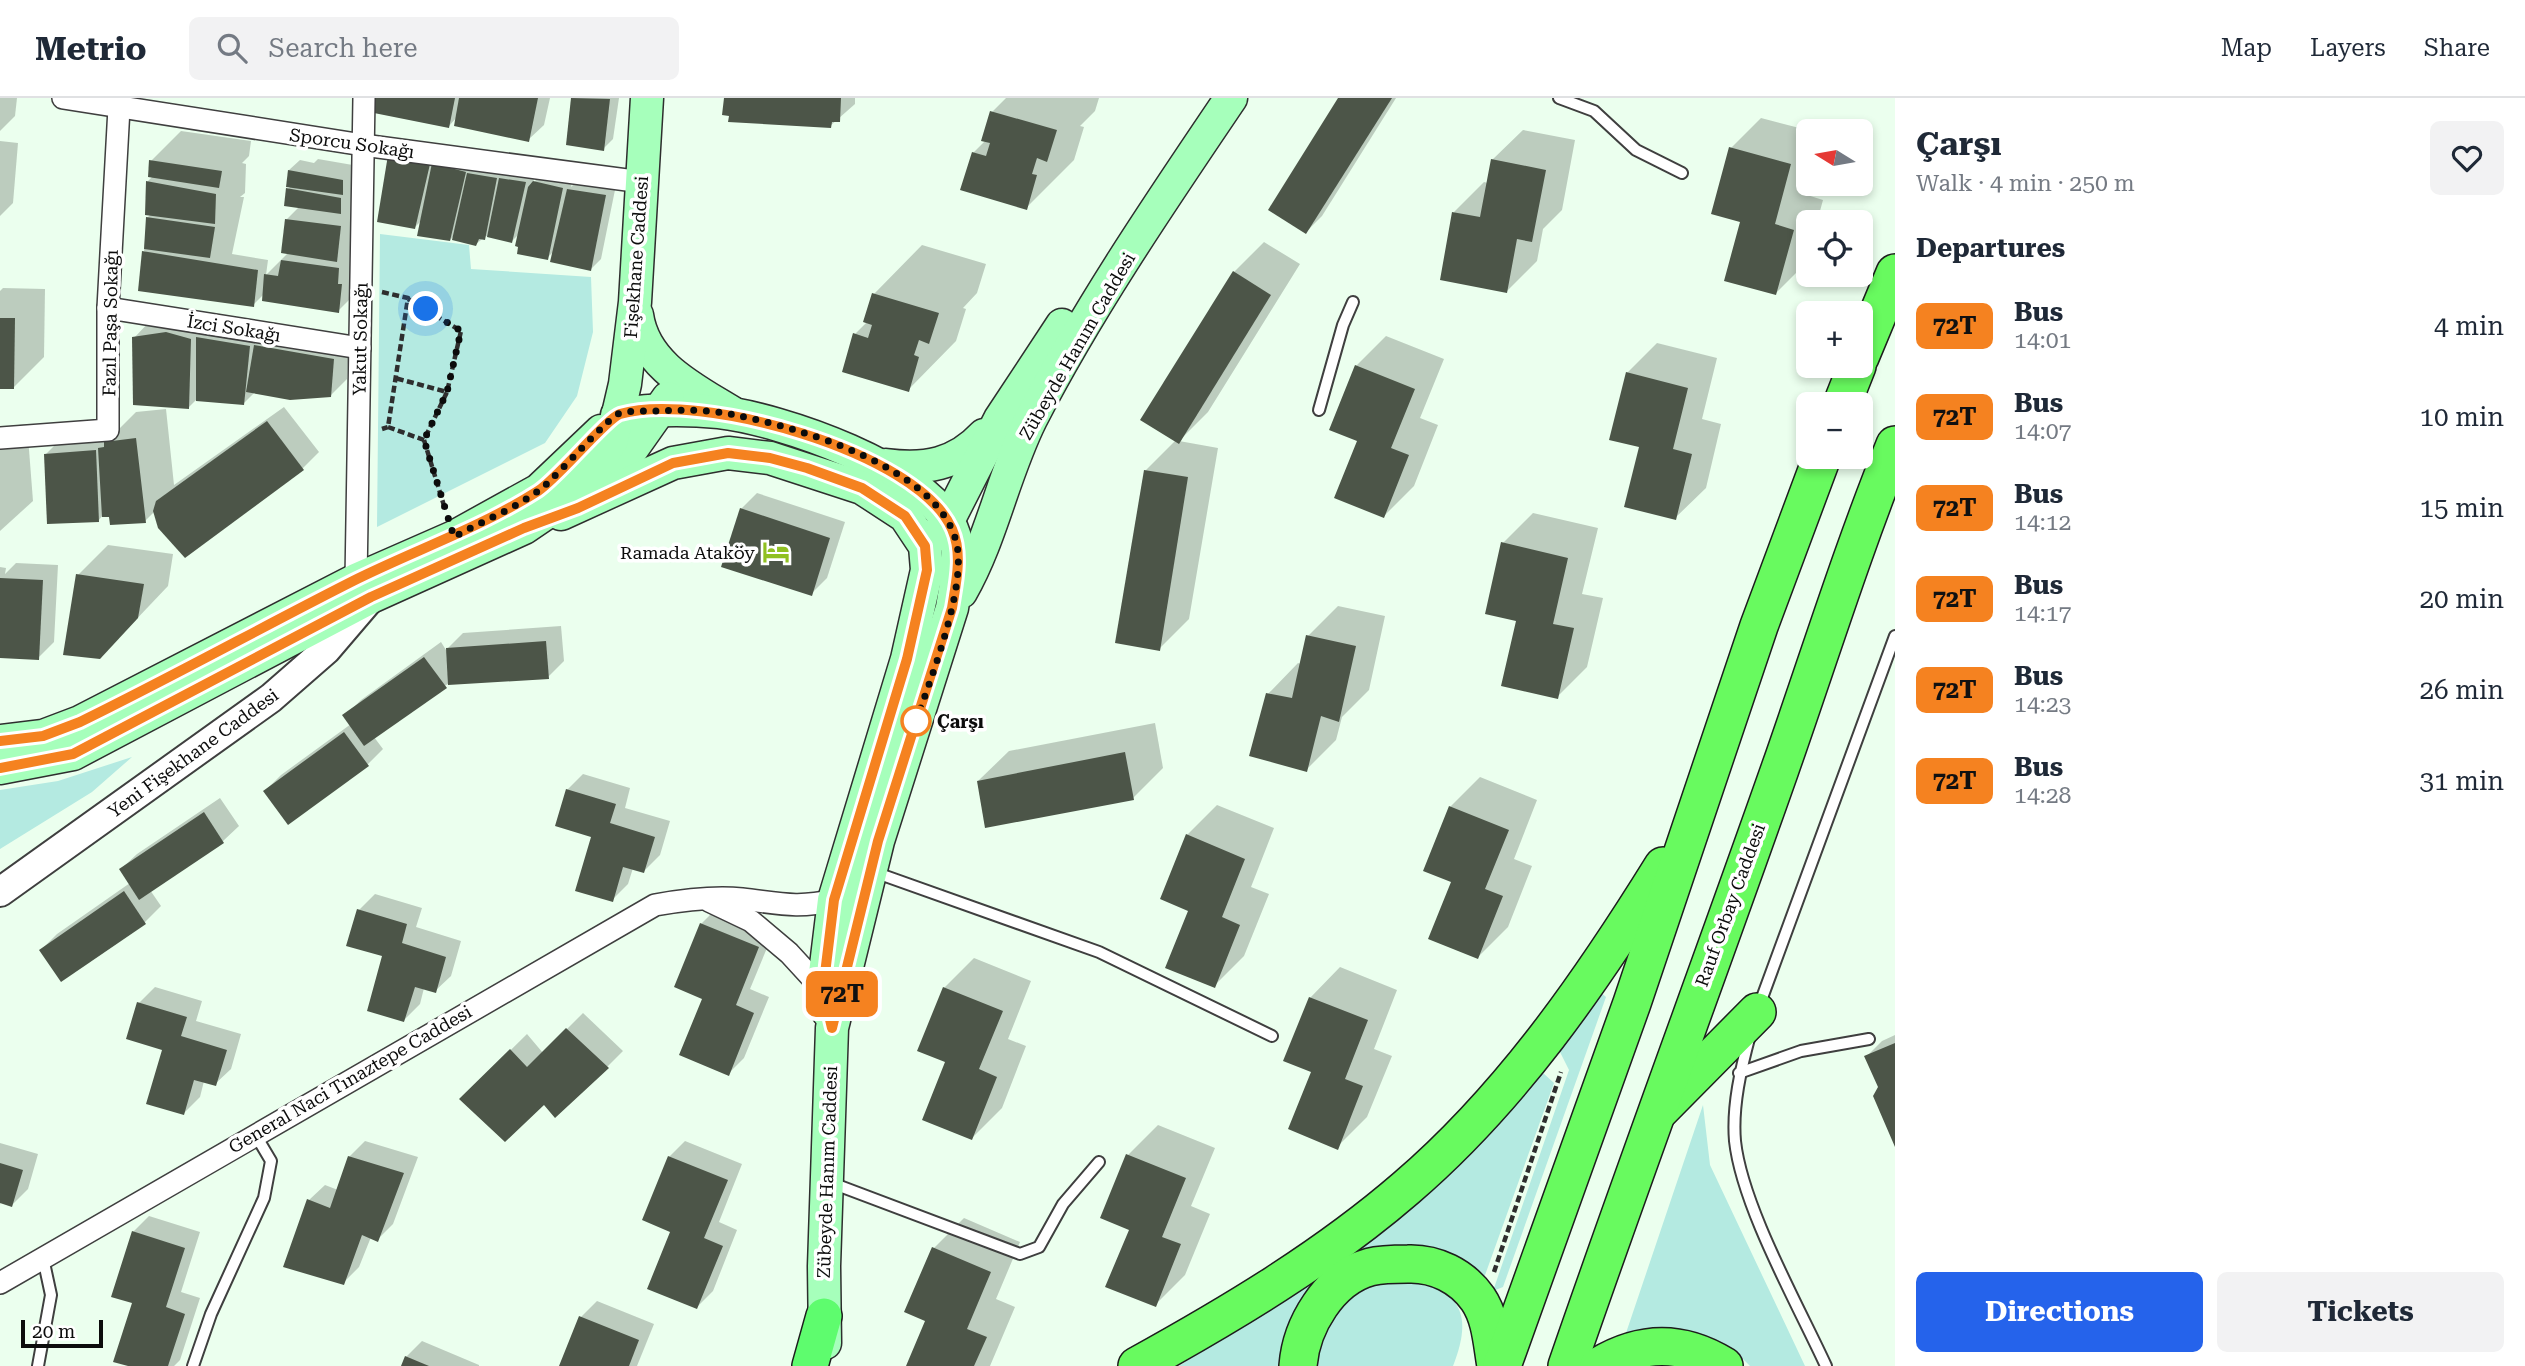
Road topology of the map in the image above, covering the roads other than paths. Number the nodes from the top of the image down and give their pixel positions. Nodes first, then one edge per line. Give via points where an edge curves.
1 (63, 98) edge
2 (364, 98) edge
3 (647, 98) edge
4 (1207, 98) edge
5 (1231, 98) edge
6 (1559, 98) edge
7 (119, 108) junction
8 (363, 145) junction
9 (1682, 173) dead end
10 (642, 182) junction
11 (1895, 273) edge
12 (635, 302) junction
13 (1353, 302) dead end
14 (108, 308) junction
15 (1873, 326) edge
16 (360, 348) junction
17 (679, 379) junction
18 (1319, 410) dead end
19 (660, 411) junction
20 (617, 415) junction
21 (735, 415) junction
22 (1000, 419) junction
23 (0, 438) edge
24 (1895, 445) edge
25 (879, 464) junction
26 (1818, 469) edge
27 (580, 489) junction
28 (948, 521) junction
29 (524, 528) junction
30 (925, 546) junction
31 (364, 589) junction
32 (952, 608) junction
33 (1895, 636) edge
34 (0, 741) edge
35 (0, 768) edge
36 (1695, 814) junction
37 (857, 868) junction
38 (0, 892) edge
39 (707, 900) junction
40 (834, 900) junction
41 (823, 990) junction
42 (1757, 1012) junction
43 (832, 1028) junction
44 (1272, 1036) dead end
45 (1869, 1039) dead end
46 (1739, 1073) junction
47 (1654, 1115) junction
48 (255, 1134) junction
49 (1099, 1162) dead end
50 (826, 1181) junction
51 (43, 1258) junction
52 (0, 1283) edge
53 (824, 1316) junction
54 (38, 1366) edge
55 (193, 1366) edge
56 (810, 1366) edge
57 (825, 1366) edge
58 (835, 1366) edge
59 (1137, 1366) edge
60 (1298, 1366) edge
61 (1496, 1366) edge
62 (1502, 1366) edge
63 (1567, 1366) edge
64 (1599, 1366) edge
65 (1724, 1366) edge
66 (1826, 1366) edge

1 - 7 street, Sporcu Sokağı
2 - 8 street, Yakut Sokağı
3 - 10 main road, Fişekhane Caddesi
4 - 22 main road, Zübeyde Hanım Caddesi
5 - 32 main road, Zübeyde Hanım Caddesi via 1162,201 1031,420 977,563
6 - 9 lane via 1594,111 1636,150
7 - 8 street, Sporcu Sokağı
7 - 14 street, Fazıl Paşa Sokağı
8 - 10 street, Sporcu Sokağı
8 - 16 street, Yakut Sokağı
10 - 12 main road, Fişekhane Caddesi
11 - 15 highway
12 - 17 main road via 646,346
12 - 20 main road, Fişekhane Caddesi
13 - 18 lane
14 - 16 street, İzci Sokağı
14 - 23 street, Fazıl Paşa Sokağı via 108,430
16 - 31 street, Yakut Sokağı
17 - 19 main road
17 - 21 main road
19 - 20 main road, Zübeyde Hanım Caddesi
19 - 21 main road, Zübeyde Hanım Caddesi
19 - 27 main road via 632,449
20 - 27 main road, Fişekhane Caddesi via 612,440
20 - 31 main road, Fişekhane Caddesi via 539,490
21 - 25 main road, Zübeyde Hanım Caddesi via 818,439
22 - 25 main road via 963,455 946,462 911,468
22 - 28 main road
24 - 47 highway, Rauf Orbay Caddesi
25 - 28 main road, Zübeyde Hanım Caddesi via 922,491
26 - 36 highway
27 - 29 main road, Fişekhane Caddesi
28 - 30 main road
28 - 32 main road, Zübeyde Hanım Caddesi via 958,560
29 - 30 main road via 673,463 728,453 770,458 862,488 905,516
29 - 31 main road, Fişekhane Caddesi
30 - 37 main road, Zübeyde Hanım Caddesi via 927,570
31 - 34 main road, Fişekhane Caddesi via 80,722 43,736
31 - 35 main road, Fişekhane Caddesi via 73,754
31 - 38 street, Yeni Fişekhane Caddesi via 326,650 271,698
32 - 37 main road, Zübeyde Hanım Caddesi
33 - 42 lane
36 - 59 highway via 1632,917 1537,1051 1407,1187 1305,1264
36 - 62 highway
37 - 40 main road, Zübeyde Hanım Caddesi
37 - 43 main road, Zübeyde Hanım Caddesi
37 - 44 lane via 1099,952
39 - 40 street, General Naci Tınaztepe Caddesi via 739,898 807,907
39 - 41 street via 751,921
39 - 48 street, General Naci Tınaztepe Caddesi via 655,905
40 - 41 main road, Zübeyde Hanım Caddesi
41 - 43 main road, Zübeyde Hanım Caddesi
42 - 46 lane
42 - 47 highway
43 - 50 main road, Zübeyde Hanım Caddesi
45 - 46 lane via 1801,1051
46 - 66 lane via 1735,1141 1752,1205
47 - 63 highway, Rauf Orbay Caddesi
48 - 51 street, General Naci Tınaztepe Caddesi
48 - 55 lane via 271,1161 264,1198 211,1314
49 - 50 lane via 1063,1204 1039,1248 1020,1254
50 - 53 main road, Zübeyde Hanım Caddesi
51 - 52 street, General Naci Tınaztepe Caddesi
51 - 54 lane via 51,1294
53 - 56 main road
53 - 57 main road, Zübeyde Hanım Caddesi
53 - 58 main road, Zübeyde Hanım Caddesi
60 - 61 highway via 1300,1348 1320,1306 1348,1278 1370,1267 1419,1264 1443,1270 1468,1286 1478,1299 1488,1318
64 - 65 highway via 1630,1352 1676,1346 1700,1352

